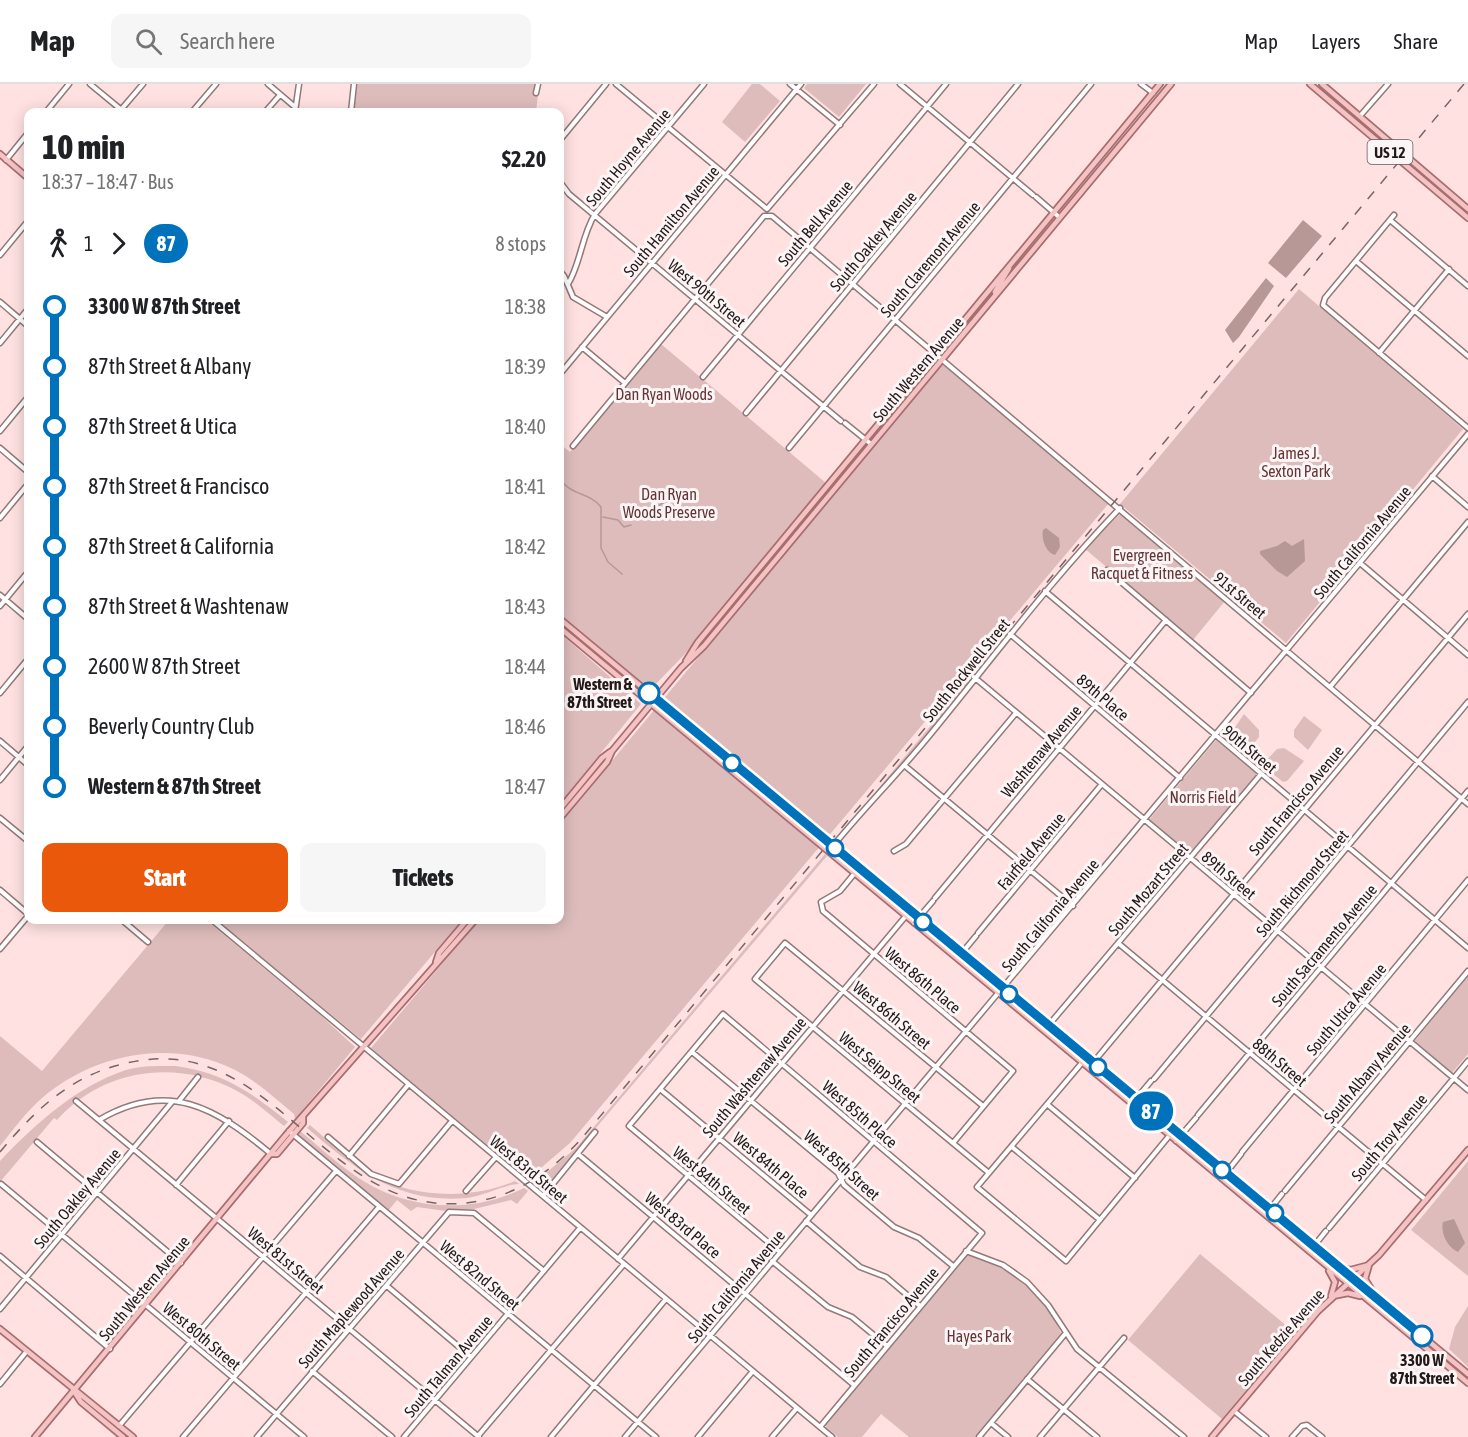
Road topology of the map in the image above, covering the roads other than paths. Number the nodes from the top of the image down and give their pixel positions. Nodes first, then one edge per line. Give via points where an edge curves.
1 (69, 84) edge
2 (90, 84) edge
3 (143, 84) edge
4 (216, 84) edge
5 (268, 84) edge
6 (299, 84) edge
7 (354, 84) edge
8 (538, 84) edge
9 (606, 84) edge
10 (616, 84) edge
11 (704, 84) edge
12 (790, 84) edge
13 (801, 84) edge
14 (874, 84) edge
15 (900, 84) edge
16 (946, 84) edge
17 (1018, 84) edge
18 (1091, 84) edge
19 (1141, 84) edge
20 (1161, 84) edge
21 (1171, 84) edge
22 (1322, 84) edge
23 (1388, 84) edge
24 (1313, 85) edge
25 (796, 89) junction
26 (536, 93) dead end
27 (1152, 93) junction
28 (280, 94) junction
29 (296, 107) joint
30 (927, 107) junction
31 (49, 108) edge
32 (117, 108) edge
33 (124, 108) edge
34 (195, 108) edge
35 (268, 108) edge
36 (351, 108) edge
37 (1360, 116) junction
38 (840, 125) junction
39 (668, 128) junction
40 (564, 135) edge
41 (24, 138) edge
42 (970, 142) junction
43 (0, 154) edge
44 (6, 160) junction
45 (24, 175) edge
46 (725, 175) junction
47 (1013, 178) junction
48 (564, 187) edge
49 (1468, 208) edge
50 (767, 212) junction
51 (1054, 212) junction
52 (595, 214) junction
53 (1394, 215) dead end
54 (1059, 217) junction
55 (1468, 218) edge
56 (1390, 220) junction
57 (24, 226) edge
58 (810, 247) junction
59 (0, 255) edge
60 (1356, 261) junction
61 (652, 262) junction
62 (1009, 267) junction
63 (1449, 269) junction
64 (564, 278) edge
65 (853, 283) junction
66 (568, 284) junction
67 (1468, 286) edge
68 (696, 298) junction
69 (992, 300) junction
70 (0, 302) edge
71 (1414, 311) junction
72 (24, 314) edge
73 (607, 317) junction
74 (20, 319) junction
75 (896, 319) junction
76 (24, 322) edge
77 (738, 334) junction
78 (0, 343) edge
79 (582, 347) junction
80 (937, 353) junction
81 (1379, 353) junction
82 (1468, 356) edge
83 (943, 358) junction
84 (564, 369) edge
85 (781, 370) junction
86 (703, 376) dead end
87 (625, 383) junction
88 (24, 401) edge
89 (824, 406) junction
90 (746, 413) dead end
91 (1468, 428) edge
92 (0, 431) edge
93 (1468, 434) edge
94 (866, 440) junction
95 (871, 444) junction
96 (573, 446) dead end
97 (0, 448) edge
98 (789, 448) dead end
99 (24, 469) edge
100 (1432, 476) junction
101 (24, 489) edge
102 (1468, 507) edge
103 (1120, 508) junction
104 (0, 518) edge
105 (1468, 522) edge
106 (1360, 563) junction
107 (1107, 570) dead end
108 (24, 577) edge
109 (1045, 591) junction
110 (0, 595) edge
111 (5, 599) junction
112 (1403, 600) junction
113 (0, 606) edge
114 (1468, 614) edge
115 (24, 616) edge
116 (1166, 620) junction
117 (564, 622) edge
118 (564, 631) edge
119 (1010, 634) junction
120 (1448, 638) junction
121 (1287, 650) junction
122 (1468, 655) edge
123 (1130, 663) junction
124 (24, 664) edge
125 (681, 668) junction
126 (974, 677) junction
127 (1330, 687) junction
128 (0, 693) edge
129 (1251, 693) junction
130 (655, 699) junction
131 (1468, 702) edge
132 (651, 704) junction
133 (1095, 706) junction
134 (1016, 713) junction
135 (1375, 725) junction
136 (1216, 735) junction
137 (0, 741) edge
138 (1059, 748) junction
139 (24, 751) edge
140 (612, 751) junction
141 (19, 757) junction
142 (24, 761) edge
143 (1418, 762) junction
144 (904, 765) junction
145 (1261, 774) junction
146 (1180, 778) junction
147 (0, 780) edge
148 (1102, 784) junction
149 (1468, 791) edge
150 (1462, 798) junction
151 (944, 799) junction
152 (564, 804) edge
153 (1468, 804) edge
154 (1304, 810) junction
155 (564, 813) edge
156 (0, 818) edge
157 (1145, 820) junction
158 (987, 835) junction
159 (24, 839) edge
160 (832, 846) junction
161 (1347, 847) junction
162 (894, 851) dead end
163 (1190, 858) junction
164 (1030, 870) junction
165 (854, 874) junction
166 (1468, 880) edge
167 (1391, 883) junction
168 (879, 886) junction
169 (0, 890) edge
170 (875, 891) junction
171 (1234, 894) junction
172 (1073, 906) junction
173 (24, 911) edge
174 (910, 911) junction
175 (906, 916) junction
176 (918, 918) junction
177 (24, 920) edge
178 (1435, 920) junction
179 (914, 923) junction
180 (127, 924) edge
181 (217, 924) edge
182 (463, 924) edge
183 (472, 924) edge
184 (1277, 931) junction
185 (148, 942) dead end
186 (785, 943) joint
187 (1118, 943) junction
188 (1468, 948) edge
189 (0, 949) edge
190 (873, 954) junction
191 (961, 954) junction
192 (436, 962) junction
193 (1321, 967) junction
194 (1468, 971) edge
195 (1162, 980) junction
196 (1004, 989) junction
197 (843, 990) junction
198 (997, 992) junction
199 (1365, 1004) junction
200 (1206, 1016) junction
201 (1053, 1020) dead end
202 (812, 1026) junction
203 (965, 1030) junction
204 (1410, 1041) junction
205 (363, 1047) junction
206 (692, 1052) junction
207 (1250, 1053) junction
208 (1086, 1058) junction
209 (1097, 1058) dead end
210 (1468, 1061) edge
211 (781, 1063) junction
212 (1082, 1063) junction
213 (935, 1067) junction
214 (198, 1077) dead end
215 (1454, 1078) junction
216 (408, 1085) junction
217 (660, 1089) junction
218 (1294, 1090) junction
219 (1468, 1090) edge
220 (1136, 1099) junction
221 (76, 1101) dead end
222 (750, 1101) junction
223 (172, 1102) junction
224 (178, 1102) junction
225 (905, 1103) junction
226 (1048, 1105) junction
227 (983, 1106) junction
228 (99, 1120) junction
229 (452, 1120) junction
230 (230, 1121) junction
231 (1339, 1127) junction
232 (1174, 1130) junction
233 (595, 1132) dead end
234 (291, 1133) junction
235 (1170, 1136) junction
236 (1181, 1136) junction
237 (328, 1137) dead end
238 (719, 1138) junction
239 (873, 1141) junction
240 (1176, 1141) junction
241 (37, 1142) dead end
242 (953, 1143) junction
243 (1012, 1147) junction
244 (134, 1149) junction
245 (1468, 1150) edge
246 (272, 1154) junction
247 (578, 1154) junction
248 (349, 1155) junction
249 (495, 1156) junction
250 (1383, 1163) junction
251 (336, 1171) junction
252 (989, 1173) junction
253 (1226, 1173) junction
254 (688, 1175) junction
255 (1135, 1178) junction
256 (841, 1179) junction
257 (1, 1184) edge
258 (176, 1185) junction
259 (466, 1191) dead end
260 (98, 1192) junction
261 (543, 1196) junction
262 (1426, 1200) junction
263 (379, 1207) junction
264 (1270, 1209) junction
265 (812, 1215) junction
266 (1265, 1215) junction
267 (653, 1216) junction
268 (218, 1219) junction
269 (1100, 1220) junction
270 (806, 1221) junction
271 (580, 1228) junction
272 (982, 1233) joint
273 (62, 1235) junction
274 (423, 1243) junction
275 (1314, 1246) junction
276 (966, 1251) junction
277 (780, 1252) junction
278 (0, 1256) edge
279 (263, 1256) junction
280 (618, 1258) junction
281 (772, 1261) junction
282 (181, 1263) junction
283 (624, 1263) junction
284 (1369, 1265) junction
285 (953, 1266) junction
286 (1326, 1266) junction
287 (1340, 1267) junction
288 (544, 1271) junction
289 (26, 1278) junction
290 (1354, 1279) junction
291 (1347, 1284) junction
292 (387, 1286) junction
293 (306, 1292) junction
294 (745, 1294) junction
295 (1330, 1297) junction
296 (1365, 1298) junction
297 (666, 1299) junction
298 (1381, 1301) junction
299 (146, 1305) junction
300 (920, 1306) junction
301 (0, 1309) edge
302 (508, 1314) junction
303 (350, 1328) junction
304 (0, 1329) edge
305 (1065, 1334) junction
306 (710, 1336) junction
307 (1124, 1338) dead end
308 (190, 1341) junction
309 (887, 1346) junction
310 (110, 1349) junction
311 (551, 1350) junction
312 (27, 1351) junction
313 (472, 1357) junction
314 (1099, 1366) junction
315 (312, 1371) junction
316 (753, 1371) junction
317 (1468, 1374) edge
318 (233, 1377) junction
319 (1027, 1379) junction
320 (1468, 1383) edge
321 (0, 1384) edge
322 (594, 1385) junction
323 (854, 1386) junction
324 (74, 1391) junction
325 (435, 1400) junction
326 (797, 1408) junction
327 (1063, 1409) junction
328 (1234, 1411) junction
329 (276, 1414) junction
330 (638, 1422) junction
331 (991, 1423) junction
332 (119, 1426) junction
333 (820, 1427) junction
334 (35, 1437) edge
335 (123, 1437) edge
336 (133, 1437) edge
337 (183, 1437) edge
338 (257, 1437) edge
339 (304, 1437) edge
340 (392, 1437) edge
341 (404, 1437) edge
342 (478, 1437) edge
343 (551, 1437) edge
344 (625, 1437) edge
345 (656, 1437) edge
346 (698, 1437) edge
347 (772, 1437) edge
348 (832, 1437) edge
349 (979, 1437) edge
350 (1008, 1437) edge
351 (1040, 1437) edge
352 (1097, 1437) edge
353 (1184, 1437) edge
354 (1212, 1437) edge
355 (1266, 1437) edge
356 (1292, 1437) edge
357 (1322, 1437) edge

1 - 31 street
2 - 32 street
3 - 33 street
4 - 34 street
5 - 28 street
6 - 29 street
7 - 36 street
8 - 26 street
9 - 40 street
10 - 39 street, 91st Street
11 - 39 street, South Hoyne Avenue
12 - 25 street
13 - 25 street, South Hamilton Avenue
14 - 38 street
15 - 30 street
16 - 30 street, South Bell Avenue
17 - 42 street, South Oakley Avenue
18 - 47 street, South Claremont Avenue
19 - 27 street
20 - 27 main road, South Western Avenue
21 - 54 main road, South Western Avenue
22 - 37 main road, US 12
23 - 37 street
24 - 55 main road, US 12
25 - 38 street
25 - 46 street, South Hamilton Avenue
27 - 51 main road, South Western Avenue
28 - 29 street
28 - 35 street
30 - 42 street
30 - 58 street, South Bell Avenue
37 - 49 main road, US 12
38 - 50 street
39 - 46 street, 91st Street
39 - 52 street, South Hoyne Avenue
41 - 44 street
42 - 47 street
42 - 65 street, South Oakley Avenue
43 - 44 main road
44 - 45 main road
46 - 50 street, 91st Street
46 - 61 street, South Hamilton Avenue
47 - 51 street
47 - 75 street, South Claremont Avenue
48 - 52 street, West 90th Street
50 - 58 street, 91st Street
50 - 68 street
51 - 54 street
51 - 62 main road, South Western Avenue
52 - 61 street, West 90th Street
52 - 66 street, South Hoyne Avenue
53 - 56 street
54 - 69 main road, South Western Avenue
56 - 60 street
56 - 63 street
57 - 59 street
58 - 65 street, 91st Street
58 - 77 street, South Bell Avenue
60 - 71 street
60 - 81 street via 1322,303
61 - 68 street, West 90th Street
61 - 73 street, South Hamilton Avenue
62 - 69 main road
62 - 80 main road, South Western Avenue
63 - 67 street
63 - 71 street
64 - 66 street
65 - 75 street, 91st Street
65 - 85 street, South Oakley Avenue
66 - 73 street via 576,300
68 - 77 street, West 90th Street
68 - 87 street
69 - 83 main road, South Western Avenue
70 - 74 street
71 - 81 street
71 - 82 street
72 - 74 street
73 - 79 street, South Hamilton Avenue
74 - 76 street
74 - 78 street
75 - 80 street, 91st Street
75 - 89 street, South Claremont Avenue
77 - 85 street, West 90th Street
77 - 86 street, South Bell Avenue
79 - 84 street, South Hamilton Avenue
79 - 87 street
80 - 83 street, 91st Street
80 - 94 main road, South Western Avenue
81 - 91 street
83 - 95 main road, South Western Avenue
83 - 103 street, 91st Street
85 - 89 street, West 90th Street
85 - 90 street, South Oakley Avenue
87 - 96 street
88 - 92 street
89 - 94 street, West 90th Street
89 - 98 street, South Claremont Avenue
93 - 100 street, South California Avenue
94 - 95 street, West 90th Street
94 - 125 main road, South Western Avenue via 698,642
95 - 125 main road, South Western Avenue via 704,646
97 - 99 street
100 - 102 street
100 - 106 street, South California Avenue
101 - 104 street
103 - 109 street, South Rockwell Street
103 - 121 street, 91st Street
105 - 112 street
106 - 112 street
106 - 121 street, South California Avenue
107 - 116 street
108 - 111 street
109 - 119 street, South Rockwell Street
109 - 123 street, 90th Street
110 - 111 street
111 - 113 street
111 - 115 street
112 - 120 street
112 - 127 street
114 - 120 street, South Francisco Avenue
116 - 123 street, Washtenaw Avenue
116 - 129 street
117 - 130 main road
118 - 132 main road
119 - 126 street, South Rockwell Street
119 - 133 street, 89th Place
120 - 122 street
120 - 135 street, South Francisco Avenue
121 - 127 street, 91st Street
121 - 129 street, South California Avenue
123 - 133 street, Washtenaw Avenue
123 - 136 street, 90th Street
124 - 128 street
125 - 130 main road, South Western Avenue
126 - 134 street, 89th Street
126 - 144 street, South Rockwell Street
127 - 135 street, 91st Street
129 - 136 street, South California Avenue
130 - 132 main road, South Western Avenue
130 - 160 main road
131 - 143 street, South Richmond Street
132 - 140 main road, South Western Avenue
132 - 165 main road
133 - 138 street, Washtenaw Avenue
133 - 146 street, 89th Place
134 - 138 street, 89th Street
134 - 151 street
135 - 143 street, 91st Street
135 - 154 street, South Francisco Avenue
136 - 145 street, 90th Street
136 - 146 street, South California Avenue
137 - 141 street
138 - 148 street, 89th Street
138 - 158 street, Washtenaw Avenue
139 - 141 street
140 - 152 main road, South Western Avenue
140 - 155 main road, South Western Avenue
141 - 142 street
141 - 147 street
143 - 150 street, 91st Street
143 - 161 street, South Richmond Street
144 - 151 street
144 - 160 street, South Rockwell Street
145 - 154 street, 90th Street
145 - 163 street, South Mozart Street
146 - 157 street, South California Avenue
148 - 157 street, 89th Street
148 - 164 street, Fairfield Avenue
149 - 150 street, South Sacramento Avenue
150 - 153 street, 91st Street
150 - 167 street, South Sacramento Avenue
151 - 158 street
151 - 162 street via 906,844
154 - 161 street, 90th Street
154 - 171 street, South Francisco Avenue
156 - 159 street
157 - 163 street, 89th Street
157 - 172 street, South California Avenue
158 - 164 street
158 - 176 street, Washtenaw Avenue
160 - 168 main road
161 - 167 street, 90th Street
161 - 184 street, South Richmond Street
163 - 171 street, 89th Street
163 - 187 street, South Mozart Street
164 - 172 street
164 - 191 street, Fairfield Avenue
165 - 170 main road
165 - 190 street, West 86th Place via 840,891 820,904 826,915
166 - 178 street, South Utica Avenue
167 - 178 street, 90th Street
167 - 193 street, South Sacramento Avenue
168 - 170 main road
168 - 174 main road
169 - 173 street
170 - 175 main road
171 - 184 street, 89th Street
171 - 195 street, South Francisco Avenue
172 - 196 street, South California Avenue
174 - 175 street, South Washtenaw Avenue
174 - 176 main road
175 - 179 main road
175 - 190 street, South Washtenaw Avenue
176 - 179 street, Washtenaw Avenue
176 - 191 main road
177 - 189 street
178 - 188 street, 90th Street
178 - 199 street, South Utica Avenue
179 - 198 main road
180 - 185 street
181 - 205 street, West 83rd Street
182 - 192 main road, South Western Avenue
183 - 192 main road, South Western Avenue
184 - 193 street, 89th Street
184 - 200 street, South Richmond Street
186 - 197 street, West 86th Street
186 - 202 street, West Seipp Street via 755,979
187 - 195 street, 88th Street
187 - 201 street, South Mozart Street
190 - 197 street, South Washtenaw Avenue
190 - 203 street, West 86th Place
191 - 196 main road
192 - 205 main road, South Western Avenue
193 - 199 street, 89th Street
193 - 207 street, South Sacramento Avenue
194 - 204 street, South Albany Avenue
195 - 200 street, 88th Street
195 - 209 street, South Francisco Avenue
196 - 198 street, South California Avenue
196 - 208 main road
197 - 202 street, South Washtenaw Avenue
197 - 213 street, West 86th Street
198 - 203 street, South California Avenue
198 - 212 main road
199 - 204 street, 89th Street
199 - 218 street, South Utica Avenue
200 - 207 street, 88th Street
200 - 220 street, South Richmond Street
202 - 211 street, South Washtenaw Avenue
202 - 225 street, West Seipp Street
203 - 213 street, South California Avenue
203 - 227 street, West 86th Place via 1013,1071
204 - 215 street, 89th Street
204 - 231 street, South Albany Avenue
205 - 216 street, West 83rd Street
205 - 234 main road, South Western Avenue
206 - 211 street, West 85th Place via 723,1014
206 - 217 street
206 - 222 street, West 85th Street
207 - 218 street, 88th Street
207 - 236 street, South Sacramento Avenue
208 - 212 street
208 - 220 main road
210 - 215 street, South Troy Avenue
211 - 222 street, South Washtenaw Avenue
211 - 239 street, West 85th Place
212 - 226 street
212 - 235 main road
213 - 225 street, South California Avenue
213 - 227 street, West 86th Street
214 - 224 street
215 - 219 street, 89th Street
215 - 250 street, South Troy Avenue
216 - 229 street, West 83rd Street
216 - 248 street
217 - 238 street, West 84th Place
217 - 254 street, West 84th Street via 629,1126
218 - 231 street, 88th Street
218 - 253 street, South Utica Avenue
220 - 232 main road
221 - 228 street, West 81st Street
222 - 238 street, South Washtenaw Avenue
222 - 256 street, West 85th Street
223 - 224 street
223 - 228 street via 129,1106
223 - 244 street, South Oakley Avenue
224 - 230 street
225 - 239 street, South California Avenue
225 - 242 street, West Seipp Street
226 - 243 street
226 - 255 street
227 - 242 street
228 - 244 street, West 81st Street
229 - 248 street via 399,1184 371,1174
229 - 249 street, West 83rd Street
230 - 246 street
230 - 258 street
231 - 250 street, 88th Street
231 - 264 street, South Albany Avenue
232 - 235 street
232 - 236 main road
233 - 247 street
234 - 246 main road, South Western Avenue via 277,1154
234 - 251 street, West 82nd Street
235 - 240 main road
235 - 255 street
236 - 240 street, South Sacramento Avenue
236 - 253 main road
237 - 248 street
238 - 254 street, South Washtenaw Avenue
238 - 265 street, West 84th Place
239 - 256 street, South California Avenue
239 - 272 street, West 85th Place
240 - 266 main road
241 - 260 street
242 - 252 street, West Seipp Street
243 - 252 street
243 - 269 street
244 - 258 street, West 81st Street
244 - 260 street, South Oakley Avenue
245 - 262 main road, South Kedzie Avenue
246 - 268 main road, South Western Avenue
247 - 261 street
247 - 267 street, West 83rd Place
249 - 259 street
249 - 261 street, West 83rd Street
250 - 262 street, 88th Street
250 - 275 street, South Troy Avenue
251 - 263 street, West 82nd Street
251 - 279 street
252 - 269 street via 977,1187 1066,1261
253 - 264 main road
254 - 267 street, South Washtenaw Avenue
254 - 277 street, West 84th Street
255 - 269 street
256 - 265 street, South California Avenue
256 - 285 street, West 85th Street via 894,1227 919,1238
257 - 273 street, West 80th Street
258 - 268 street, West 81st Street
260 - 273 street, South Oakley Avenue
260 - 282 street
261 - 271 street, West 83rd Street
262 - 284 main road, South Kedzie Avenue
263 - 274 street, West 82nd Street
263 - 293 street
264 - 266 main road
264 - 275 main road
265 - 270 street, South California Avenue
266 - 286 main road
267 - 280 street, South Washtenaw Avenue
267 - 294 street, West 83rd Place
268 - 279 street, West 81st Street
268 - 282 main road, South Western Avenue
270 - 277 street, South California Avenue
270 - 300 street, West 84th Place via 860,1267 886,1277
271 - 280 street, West 83rd Street
271 - 288 street, South Talman Avenue
272 - 276 street, South Francisco Avenue
273 - 289 street, South Oakley Avenue
273 - 299 street, West 80th Street
274 - 288 street, South Maplewood Avenue via 448,1212 471,1211
274 - 292 street, South Maplewood Avenue
274 - 302 street, West 82nd Street
275 - 287 main road
276 - 285 street, South Francisco Avenue
276 - 305 street via 1003,1265 1027,1282 1048,1305
277 - 281 street, South California Avenue
278 - 289 street
279 - 293 street, West 81st Street
279 - 308 street
280 - 283 street, West 83rd Street
281 - 294 street, South California Avenue
281 - 309 street via 828,1307 852,1317
282 - 299 main road, South Western Avenue
283 - 297 street, West 83rd Street
283 - 311 street
284 - 287 main road via 1350,1270
284 - 290 main road, South Kedzie Avenue
284 - 298 main road via 1365,1279
285 - 300 street, South Francisco Avenue
286 - 291 main road
286 - 295 main road via 1335,1282
287 - 290 main road
288 - 302 street, South Talman Avenue
289 - 301 street, South Oakley Avenue
289 - 310 street
290 - 291 main road, South Kedzie Avenue
290 - 298 main road
291 - 295 main road, South Kedzie Avenue
291 - 296 main road
292 - 303 street, South Maplewood Avenue
292 - 313 street
293 - 303 street, West 81st Street
293 - 318 street
294 - 306 street, South California Avenue
294 - 323 street, West 83rd Place
295 - 296 main road via 1348,1293
295 - 328 main road, South Kedzie Avenue
296 - 320 main road
297 - 306 street, West 83rd Street
297 - 322 street
298 - 317 main road
299 - 308 street, West 80th Street
299 - 310 main road, South Western Avenue
300 - 309 street, South Francisco Avenue
302 - 311 street, West 82nd Street
302 - 313 street, South Talman Avenue
303 - 315 street, South Maplewood Avenue
303 - 325 street, West 81st Street
304 - 312 main road
305 - 314 street
305 - 319 street
306 - 316 street, West 83rd Street
306 - 330 street, South California Avenue
307 - 314 street
308 - 318 street, West 80th Street
308 - 332 street
309 - 323 street, South Francisco Avenue
310 - 324 main road, South Western Avenue
311 - 322 street, West 82nd Street
311 - 342 street
312 - 321 street
312 - 324 main road
313 - 325 street, South Talman Avenue
314 - 327 street
314 - 353 street
315 - 329 street, South Maplewood Avenue
315 - 340 street
316 - 326 street, West 83rd Street
316 - 346 street
318 - 329 street, West 80th Street
318 - 337 street
319 - 327 street
319 - 331 street
322 - 330 street, West 82nd Street
322 - 343 street
323 - 333 street, South Francisco Avenue
324 - 332 main road
324 - 334 main road, South Western Avenue
324 - 335 main road via 81,1402
325 - 341 street, South Talman Avenue
325 - 342 street, West 81st Street
326 - 333 street, West 83rd Street
326 - 347 street
327 - 351 street
327 - 352 street
328 - 354 main road, South Kedzie Avenue
328 - 355 street
329 - 338 street, South Maplewood Avenue
329 - 339 street, West 80th Street
330 - 344 street, South California Avenue
330 - 345 street, West 82nd Street
331 - 349 street
331 - 350 street
332 - 336 main road
333 - 348 street, West 83rd Street
356 - 357 street via 1304,1425

